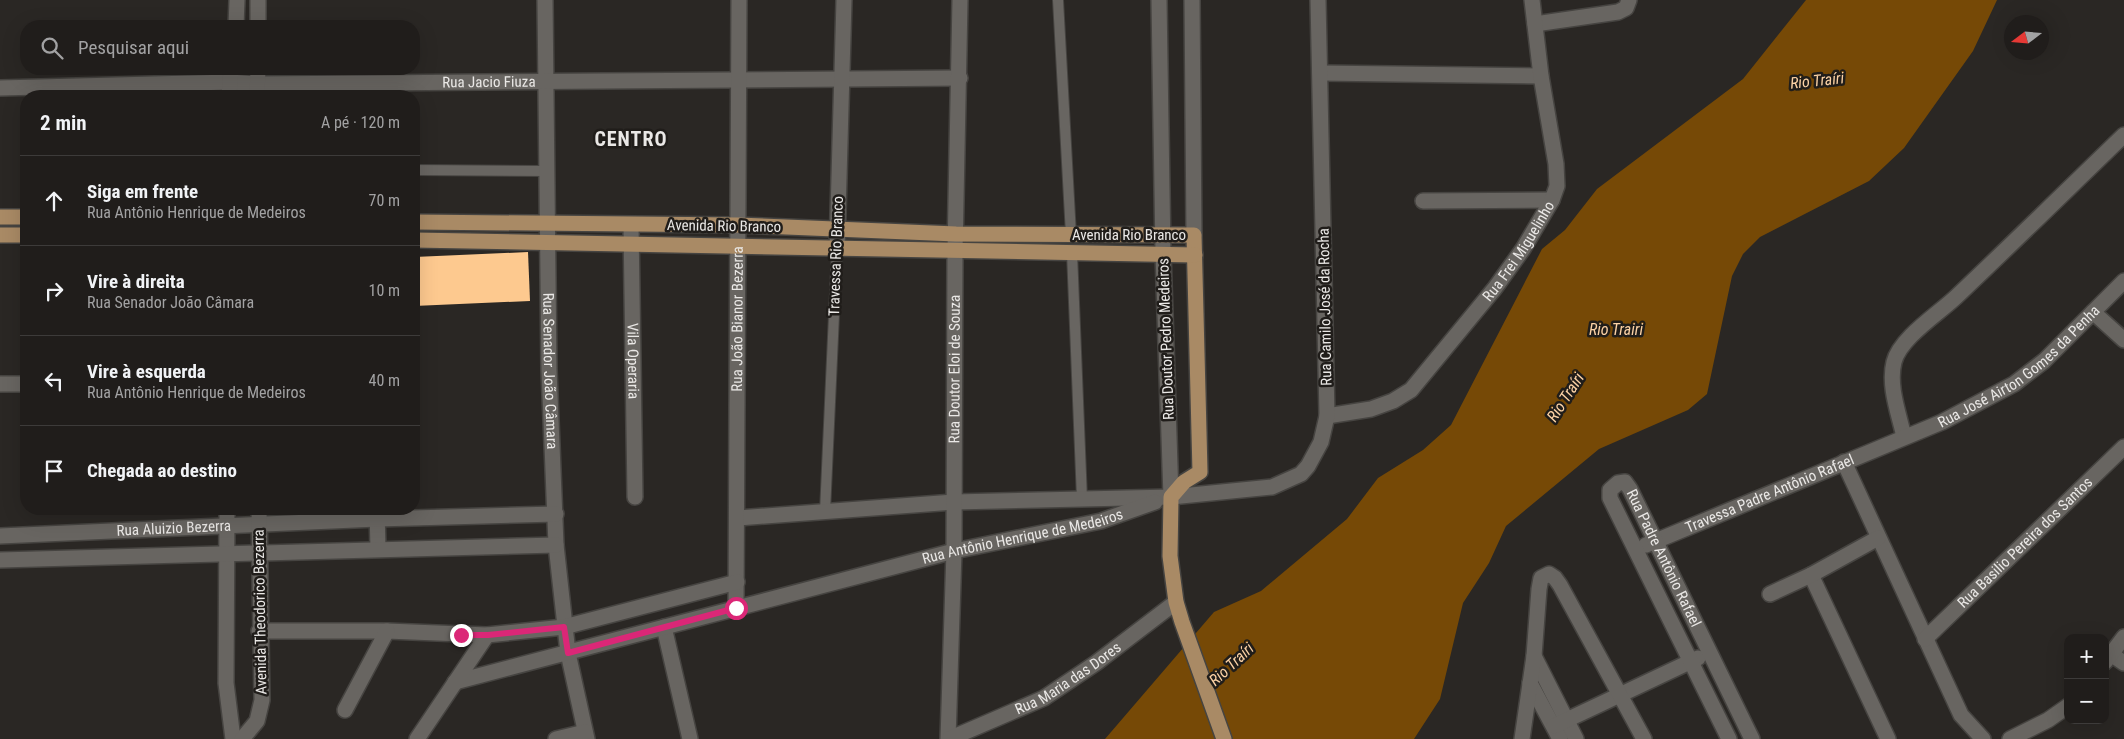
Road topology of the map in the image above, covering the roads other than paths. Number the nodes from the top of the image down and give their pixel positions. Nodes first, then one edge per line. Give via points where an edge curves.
1 (237, 0) edge
2 (258, 0) edge
3 (545, 0) edge
4 (739, 0) edge
5 (844, 0) edge
6 (960, 0) edge
7 (1058, 0) edge
8 (1159, 0) edge
9 (1192, 0) edge
10 (1318, 0) edge
11 (1532, 0) edge
12 (1629, 0) edge
13 (236, 20) edge
14 (258, 20) edge
15 (1535, 24) junction
16 (1320, 73) junction
17 (1541, 76) junction
18 (960, 78) junction
19 (843, 79) junction
20 (738, 81) junction
21 (230, 82) edge
22 (257, 83) edge
23 (544, 83) junction
24 (0, 88) edge
25 (2124, 135) edge
26 (420, 170) edge
27 (547, 171) junction
28 (1552, 200) junction
29 (1423, 201) dead end
30 (0, 217) edge
31 (20, 217) edge
32 (420, 222) edge
33 (548, 224) junction
34 (631, 225) junction
35 (737, 225) junction
36 (837, 229) junction
37 (20, 234) edge
38 (956, 234) junction
39 (1163, 234) junction
40 (0, 235) edge
41 (1071, 235) junction
42 (1194, 235) junction
43 (420, 240) edge
44 (548, 242) junction
45 (632, 244) junction
46 (737, 246) junction
47 (837, 249) junction
48 (955, 251) junction
49 (1072, 253) junction
50 (1163, 253) junction
51 (1195, 255) junction
52 (2124, 281) edge
53 (2093, 312) junction
54 (2124, 340) edge
55 (0, 384) edge
56 (20, 384) edge
57 (1327, 416) junction
58 (1904, 438) junction
59 (2124, 447) edge
60 (1844, 462) junction
61 (635, 497) dead end
62 (1171, 497) junction
63 (1082, 498) junction
64 (954, 502) junction
65 (825, 512) junction
66 (420, 514) edge
67 (556, 514) junction
68 (227, 515) edge
69 (318, 515) edge
70 (377, 515) edge
71 (259, 516) edge
72 (738, 518) junction
73 (227, 525) junction
74 (0, 536) edge
75 (1878, 538) junction
76 (1656, 541) junction
77 (556, 545) junction
78 (378, 549) junction
79 (1636, 550) junction
80 (954, 551) junction
81 (228, 553) junction
82 (259, 553) junction
83 (0, 560) edge
84 (1811, 575) junction
85 (737, 582) junction
86 (1770, 594) dead end
87 (1176, 602) junction
88 (736, 608) junction
89 (564, 627) junction
90 (664, 627) junction
91 (387, 630) junction
92 (259, 631) junction
93 (488, 635) junction
94 (2124, 637) edge
95 (1925, 639) junction
96 (1711, 652) junction
97 (568, 653) junction
98 (1534, 656) junction
99 (2109, 657) edge
100 (2109, 658) edge
101 (1691, 662) junction
102 (2124, 663) edge
103 (455, 682) junction
104 (1530, 683) junction
105 (1618, 695) junction
106 (2064, 709) edge
107 (346, 710) dead end
108 (1560, 728) edge
109 (586, 735) edge
110 (1750, 735) edge
111 (233, 739) edge
112 (242, 739) edge
113 (417, 739) edge
114 (556, 739) edge
115 (690, 739) edge
116 (948, 739) edge
117 (1224, 739) edge
118 (1522, 739) edge
119 (1576, 739) edge
120 (1644, 739) edge
121 (1729, 739) edge
122 (1888, 739) edge
123 (1983, 739) edge
124 (2010, 739) edge

1 - 13 street
2 - 14 street
3 - 23 street, Rua Senador João Câmara
4 - 20 street, Rua João Bianor Bezerra
5 - 19 street, Travessa Rio Branco
6 - 18 street, Rua Doutor Eloi de Souza
7 - 41 lane
8 - 39 street, Rua Doutor Pedro Medeiros
9 - 42 street
10 - 16 street, Rua Camilo José da Rocha
11 - 15 street, Rua Frei Miguelinho
12 - 15 street via 1626,8 1618,12
15 - 17 street, Rua Frei Miguelinho
16 - 17 street
16 - 57 street, Rua Camilo José da Rocha
17 - 28 street, Rua Frei Miguelinho via 1558,180
18 - 19 street, Rua Jacio Fiuza
18 - 38 street, Rua Doutor Eloi de Souza
19 - 20 street, Rua Jacio Fiuza
19 - 36 street, Travessa Rio Branco
20 - 23 street, Rua Jacio Fiuza
20 - 35 street, Rua João Bianor Bezerra
21 - 22 street, Rua Jacio Fiuza
21 - 24 street, Rua Jacio Fiuza
22 - 23 street, Rua Jacio Fiuza
23 - 27 street, Rua Senador João Câmara
25 - 58 street via 1900,350 1894,361 1893,387
26 - 27 lane
27 - 33 street, Rua Senador João Câmara
28 - 29 street
28 - 57 street, Rua Frei Miguelinho via 1495,288 1412,390 1371,410
30 - 31 main road
32 - 33 main road, Avenida Rio Branco
33 - 34 main road, Avenida Rio Branco
33 - 44 street, Rua Senador João Câmara
34 - 35 main road, Avenida Rio Branco
34 - 45 street, Vila Operaria
35 - 36 main road, Avenida Rio Branco
35 - 46 street, Rua João Bianor Bezerra
36 - 38 main road, Avenida Rio Branco
36 - 47 street, Travessa Rio Branco
37 - 40 main road
38 - 41 main road, Avenida Rio Branco
38 - 48 street, Rua Doutor Eloi de Souza
39 - 41 main road, Avenida Rio Branco
39 - 42 main road, Avenida Rio Branco
39 - 50 street, Rua Doutor Pedro Medeiros
42 - 51 main road, Avenida Rio Branco
43 - 44 main road, Avenida Rio Branco
44 - 45 main road, Avenida Rio Branco
44 - 67 street, Rua Senador João Câmara via 549,370
45 - 46 main road, Avenida Rio Branco
45 - 61 street, Vila Operaria
46 - 47 main road, Avenida Rio Branco
46 - 72 street, Rua João Bianor Bezerra
47 - 48 main road, Avenida Rio Branco
47 - 65 lane, Travessa Rio Branco
48 - 49 main road, Avenida Rio Branco
48 - 64 street, Rua Doutor Eloi de Souza
49 - 50 main road, Avenida Rio Branco
49 - 63 lane
50 - 51 main road, Avenida Rio Branco
50 - 62 street, Rua Doutor Pedro Medeiros
51 - 62 main road, Rua Doutor Pedro Medeiros via 1200,472 1184,482
52 - 53 street, Rua José Airton Gomes da Penha
53 - 54 street
53 - 58 street, Rua José Airton Gomes da Penha via 2044,361 2014,384
55 - 56 street
57 - 62 street, Rua Camilo José da Rocha via 1321,442 1301,474 1272,487
58 - 60 street, Travessa Padre Antônio Rafael
59 - 95 street, Rua Basilio Pereira dos Santos
60 - 75 street
60 - 76 street, Travessa Padre Antônio Rafael
62 - 63 street, Rua Antônio Henrique de Medeiros
62 - 80 street, Rua Antônio Henrique de Medeiros via 1101,521
62 - 87 main road, Rua Doutor Pedro Medeiros via 1170,556
63 - 64 street, Rua Antônio Henrique de Medeiros
64 - 65 street, Rua Antônio Henrique de Medeiros
64 - 80 street, Rua Doutor Eloi de Souza
65 - 72 street, Rua Antônio Henrique de Medeiros
66 - 67 street, Rua Aluizio Bezerra
67 - 77 street, Rua Senador João Câmara
68 - 73 street, Avenida Theodorico Bezerra
69 - 71 street, Rua Aluizio Bezerra
70 - 78 street
71 - 73 street, Rua Aluizio Bezerra
71 - 82 street, Avenida Theodorico Bezerra
72 - 85 street, Rua João Bianor Bezerra
73 - 74 street, Rua Aluizio Bezerra
73 - 81 street, Avenida Theodorico Bezerra
75 - 84 street
75 - 95 street
76 - 79 street, Travessa Padre Antônio Rafael
76 - 79 street, Rua Padre Antônio Rafael via 1628,485 1618,483 1610,490 1610,495
76 - 96 street, Rua Padre Antônio Rafael
77 - 78 street, Rua Aluizio Bezerra
77 - 89 street, Rua Senador João Câmara
78 - 82 street, Rua Aluizio Bezerra
79 - 101 street, Rua Padre Antônio Rafael
80 - 88 street, Rua Antônio Henrique de Medeiros
80 - 116 street, Rua Doutor Eloi de Souza
81 - 82 street, Rua Aluizio Bezerra
81 - 83 street, Rua Aluizio Bezerra
81 - 111 street, Avenida Theodorico Bezerra via 226,683
82 - 92 street, Avenida Theodorico Bezerra
84 - 86 street
84 - 122 street
85 - 88 street, Rua João Bianor Bezerra
85 - 89 street
87 - 116 street, Rua Maria das Dores via 1090,668 1044,698
87 - 117 main road, Rua Doutor Pedro Medeiros
88 - 90 street, Rua Antônio Henrique de Medeiros
89 - 93 street
89 - 97 street, Rua Senador João Câmara
90 - 97 street, Rua Antônio Henrique de Medeiros
90 - 115 street
91 - 92 street
91 - 93 street
91 - 107 street
92 - 112 street, Avenida Theodorico Bezerra via 262,700 251,730
93 - 103 street
94 - 99 street
95 - 123 street via 1962,715
96 - 101 street
96 - 110 street, Rua Padre Antônio Rafael
97 - 103 street, Rua Antônio Henrique de Medeiros
97 - 109 street, Rua Senador João Câmara
98 - 104 street
98 - 105 street via 1541,578 1546,574 1552,575
98 - 108 street
100 - 102 street
101 - 105 street
101 - 121 street, Rua Padre Antônio Rafael
103 - 113 street
104 - 108 street
104 - 118 street
105 - 108 street
105 - 120 street
106 - 124 street
108 - 119 street
109 - 114 street
110 - 121 street

